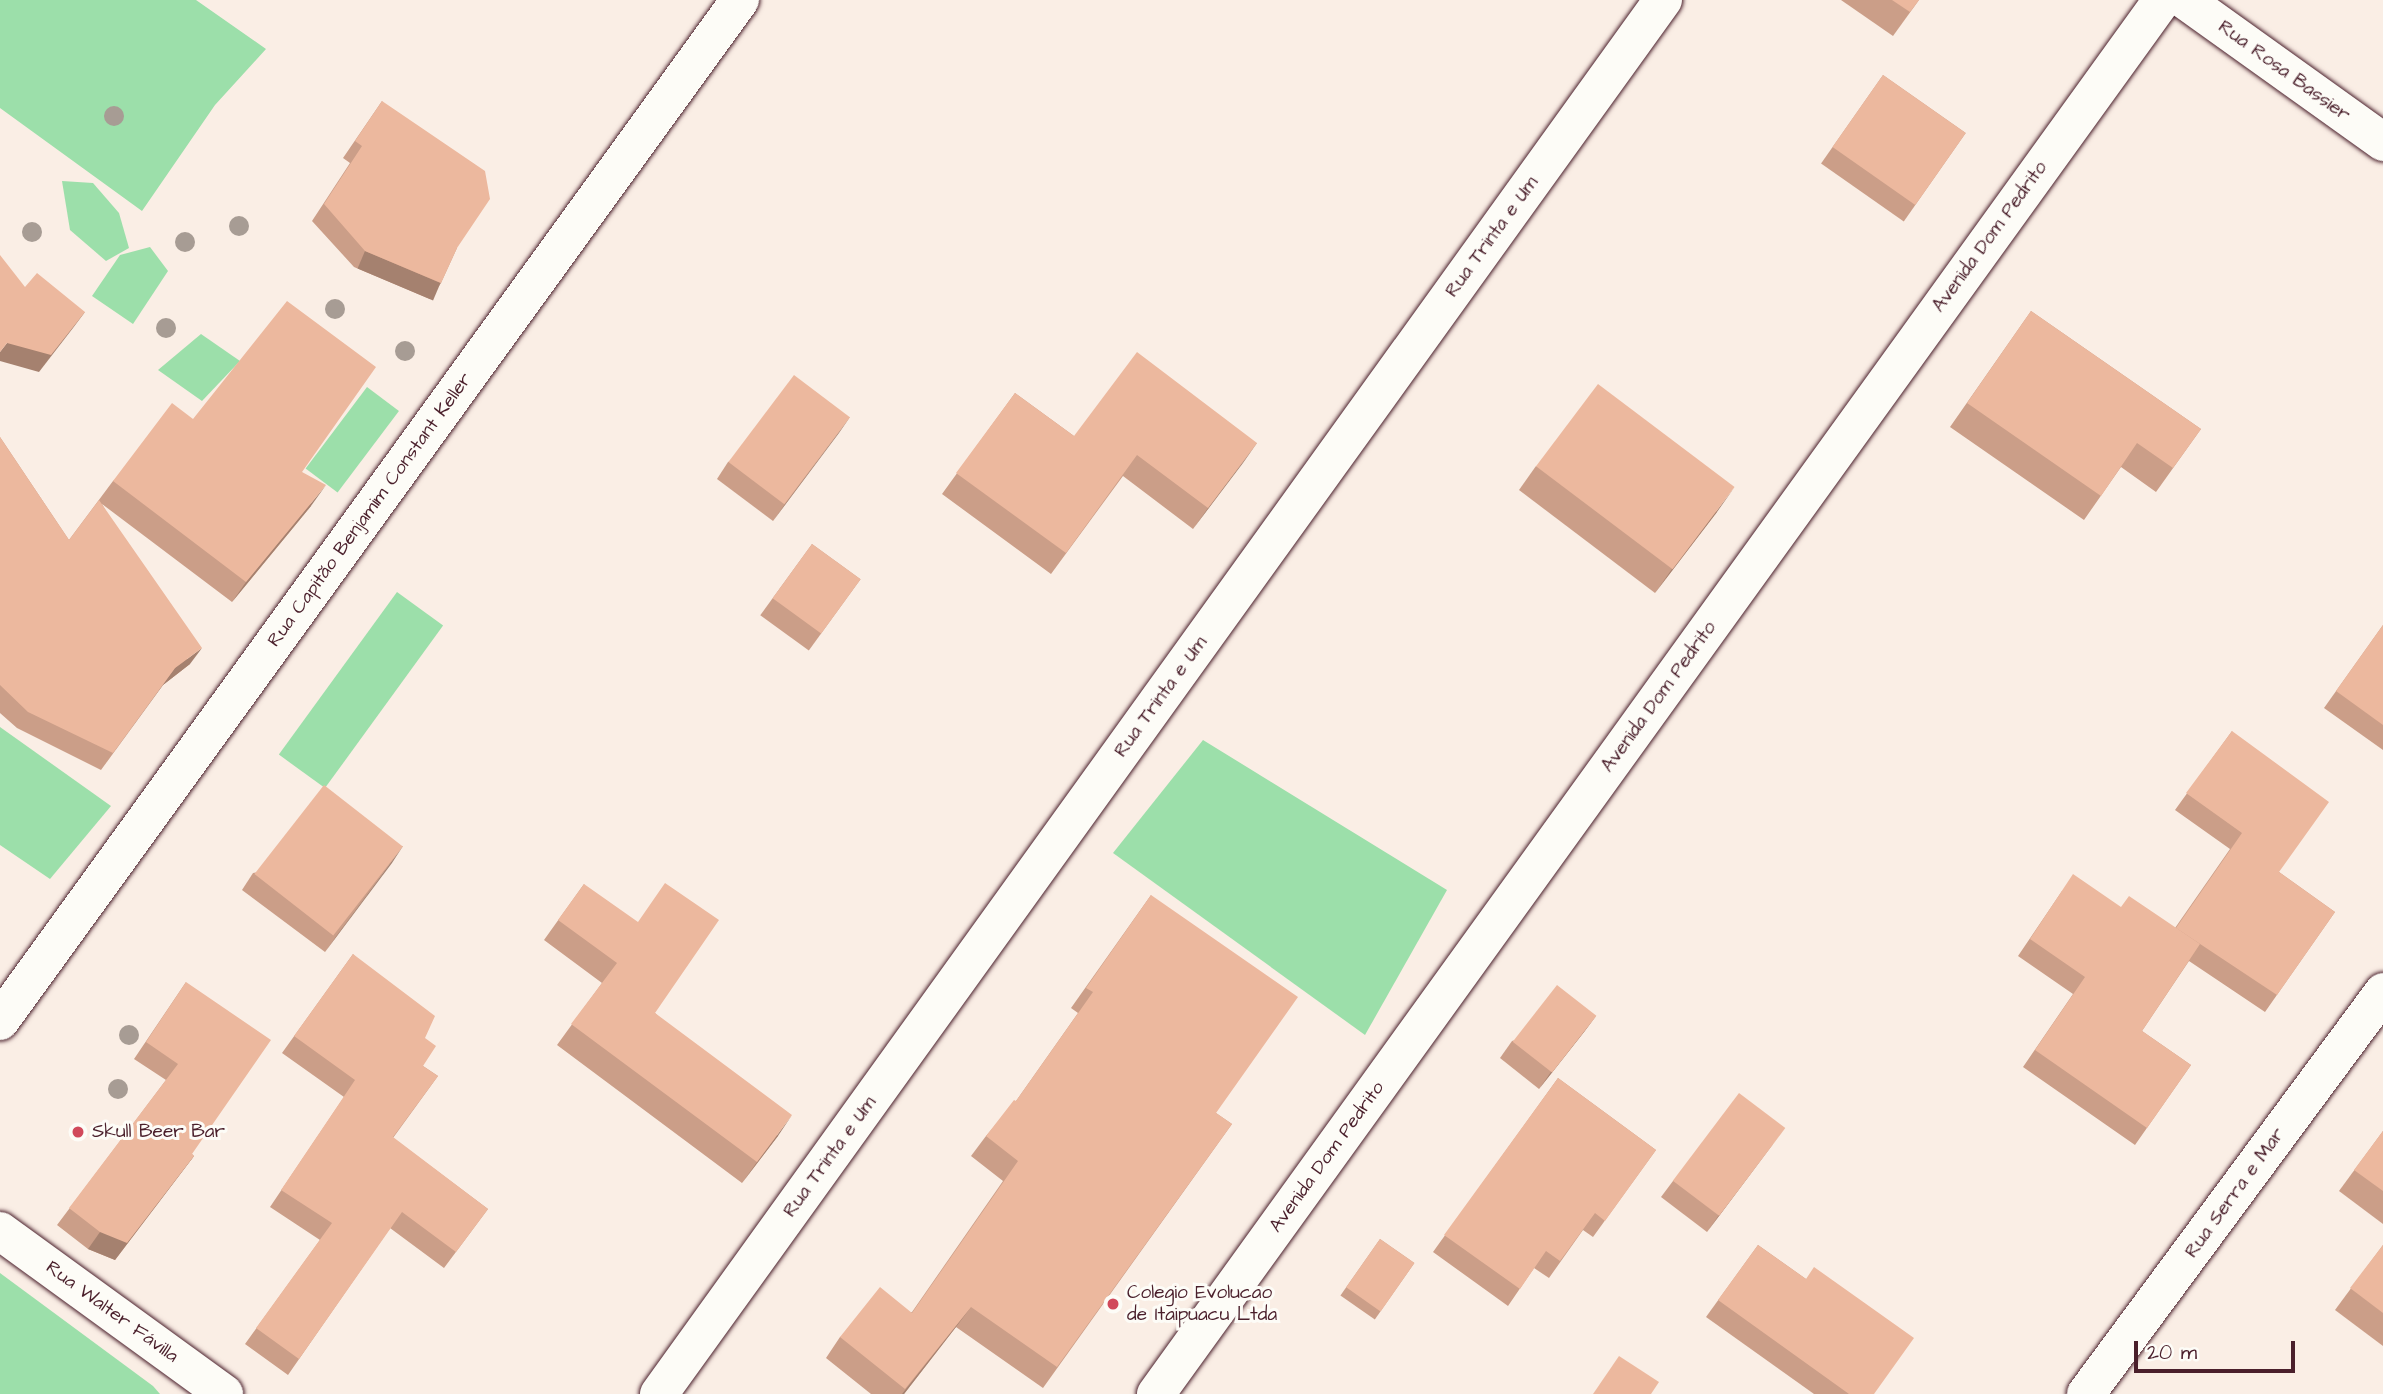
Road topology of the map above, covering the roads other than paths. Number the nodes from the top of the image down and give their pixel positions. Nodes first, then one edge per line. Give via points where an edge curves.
1 (740, 0) edge
2 (1663, 0) edge
3 (2162, 0) edge
4 (2185, 0) edge
5 (2383, 142) edge
6 (2383, 992) edge
7 (0, 1021) edge
8 (0, 1231) edge
9 (224, 1394) edge
10 (659, 1394) edge
11 (1156, 1394) edge
12 (2086, 1394) edge

1 - 7 street, Rua Capitão Benjamim Constant Keller
2 - 10 street, Rua Trinta e Um
3 - 11 street, Avenida Dom Pedrito
4 - 5 street, Rua Rosa Bassier
6 - 12 street, Rua Serra e Mar
8 - 9 street, Rua Walter Fávilla

